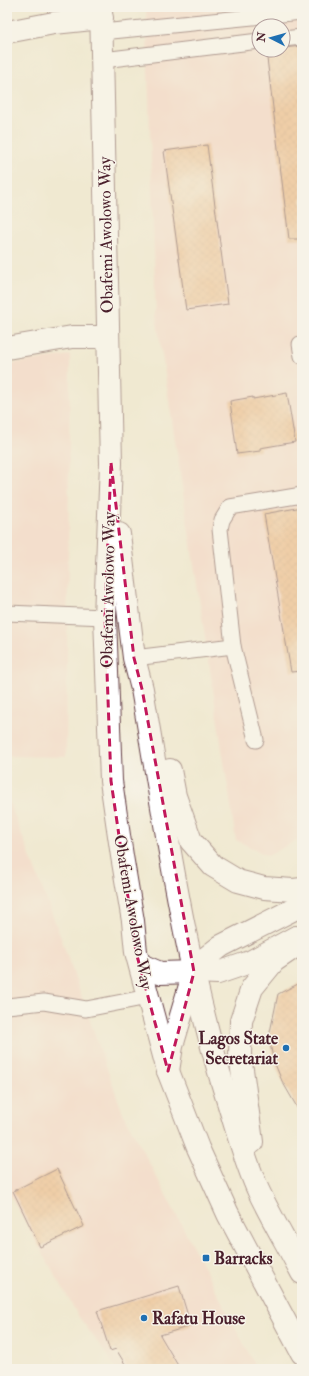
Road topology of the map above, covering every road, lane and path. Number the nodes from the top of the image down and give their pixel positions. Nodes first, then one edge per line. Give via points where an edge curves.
1 (302, 12) edge
2 (243, 18) junction
3 (102, 19) edge
4 (7, 32) edge
5 (302, 37) edge
6 (291, 38) edge
7 (251, 39) edge
8 (251, 42) edge
9 (103, 60) junction
10 (108, 336) junction
11 (7, 348) edge
12 (111, 463) junction
13 (302, 495) edge
14 (7, 613) edge
15 (105, 617) junction
16 (233, 646) junction
17 (134, 658) junction
18 (142, 689) junction
19 (256, 740) dead end
20 (302, 889) edge
21 (302, 905) edge
22 (302, 934) edge
23 (302, 942) edge
24 (141, 965) junction
25 (194, 972) junction
26 (148, 997) junction
27 (7, 1006) edge
28 (168, 1071) junction
29 (259, 1191) junction
30 (302, 1273) edge
31 (302, 1353) edge

1 - 2 lane
2 - 3 lane
2 - 7 lane
3 - 4 main road via 54,23
3 - 9 main road, Obafemi Awolowo Way
5 - 6 lane
8 - 9 lane
9 - 10 main road, Obafemi Awolowo Way
10 - 11 main road via 72,337
10 - 12 main road, Obafemi Awolowo Way
12 - 15 main road, Obafemi Awolowo Way
12 - 17 main road, Obafemi Awolowo Way
13 - 16 lane via 230,507 222,520 220,529
14 - 15 lane
15 - 24 main road, Obafemi Awolowo Way via 111,781 136,952
16 - 17 lane
16 - 19 lane
17 - 18 main road, Obafemi Awolowo Way
18 - 20 main road via 161,721 175,796 191,841 213,866 238,881 264,888
18 - 25 main road, Obafemi Awolowo Way via 180,909
21 - 25 main road via 221,946
22 - 25 main road via 236,967 218,973
23 - 29 main road via 274,961 252,988 241,1021 240,1055
24 - 25 main road via 160,974
24 - 26 main road, Obafemi Awolowo Way
25 - 28 main road via 172,1046
25 - 29 main road, Obafemi Awolowo Way via 216,1063
26 - 27 lane via 86,1009 44,1002
26 - 28 main road, Obafemi Awolowo Way
28 - 31 main road, Obafemi Awolowo Way via 198,1148 228,1214
29 - 30 main road, Obafemi Awolowo Way

